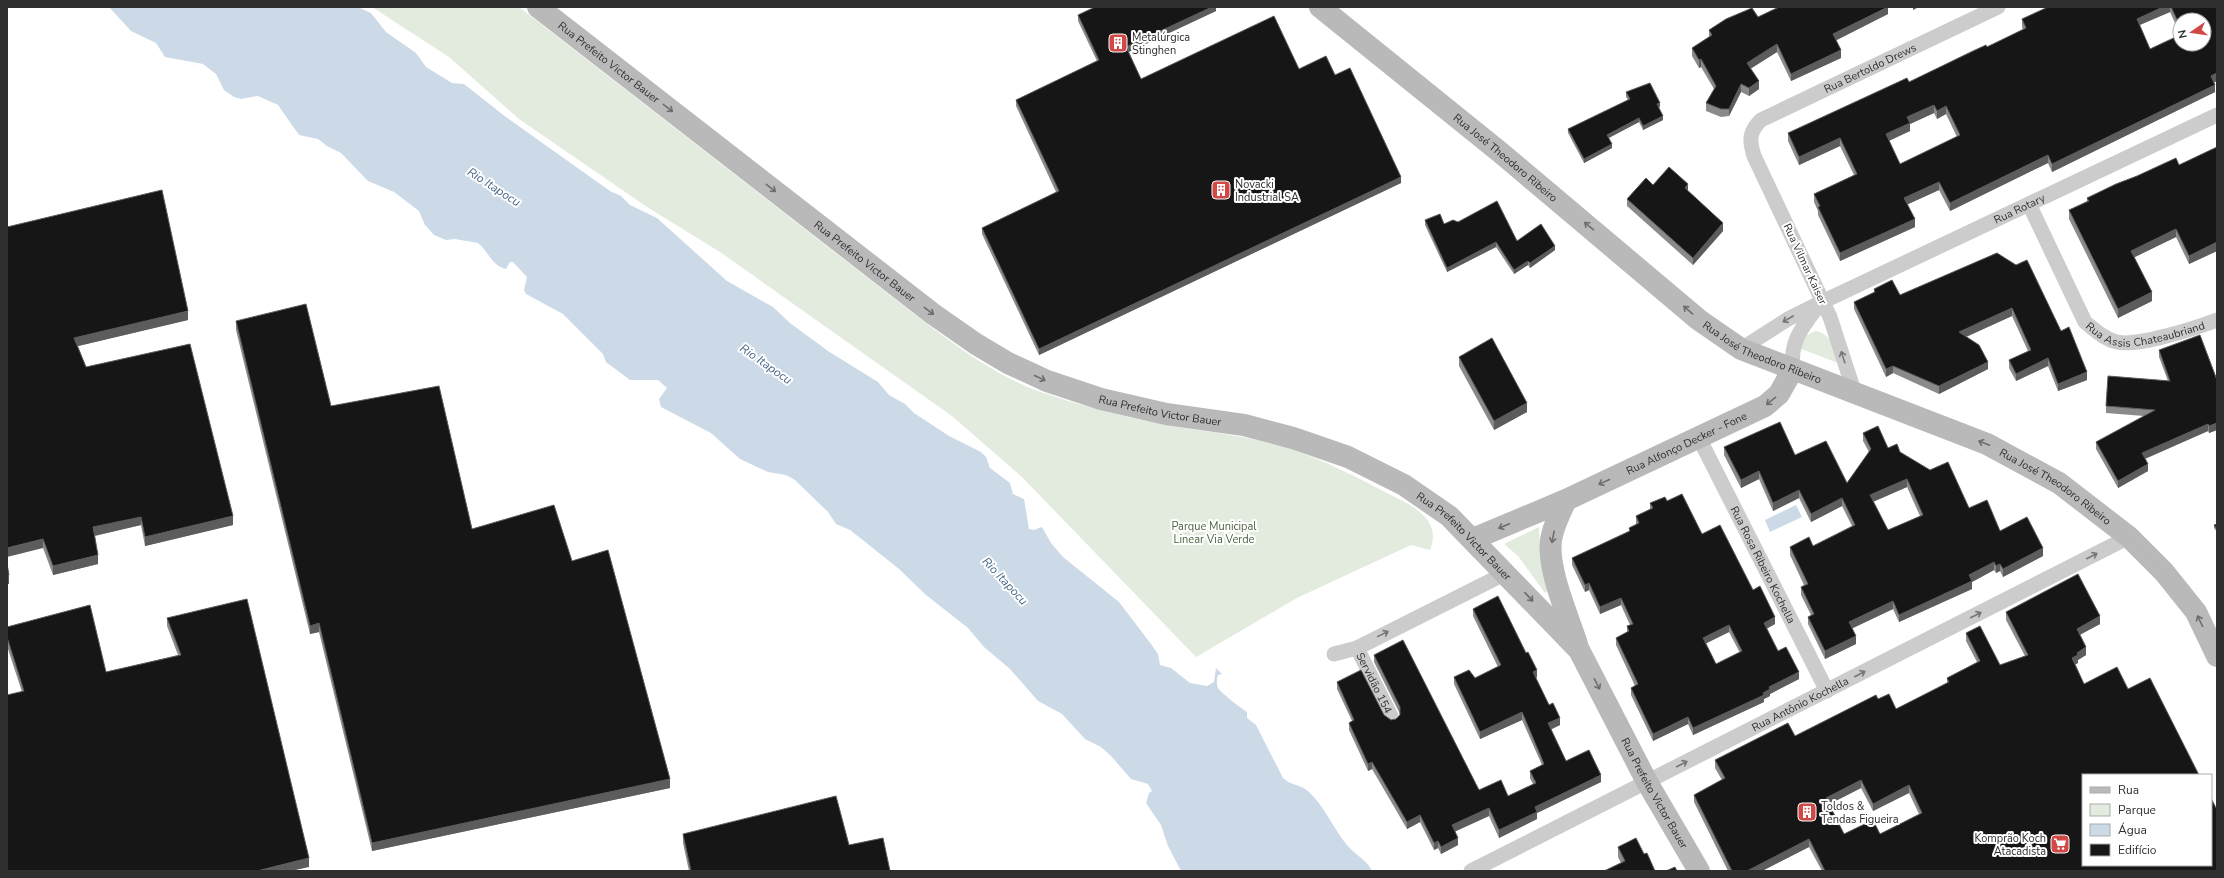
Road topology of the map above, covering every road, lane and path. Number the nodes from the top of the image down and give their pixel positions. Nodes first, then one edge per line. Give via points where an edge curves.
1 (538, 7) edge
2 (1320, 7) edge
3 (1998, 7) edge
4 (2217, 115) edge
5 (1750, 137) joint
6 (2029, 204) junction
7 (1822, 302) junction
8 (2217, 320) edge
9 (1742, 349) junction
10 (1793, 369) junction
11 (1855, 394) junction
12 (1699, 438) junction
13 (1566, 500) junction
14 (2129, 537) junction
15 (1473, 539) junction
16 (1506, 573) junction
17 (1357, 648) junction
18 (1579, 650) junction
19 (1334, 654) dead end
20 (2217, 656) edge
21 (1827, 691) junction
22 (1392, 718) edge
23 (1647, 782) junction
24 (1471, 871) edge
25 (1699, 871) edge

1 -> 15 main road, Rua Prefeito Victor Bauer via 933,314 1008,363 1048,381 1101,399 1166,414 1244,425 1348,457 1404,485 1449,516
9 -> 2 main road, Rua José Theodoro Ribeiro via 1699,320 1507,158
3 - 5 street, Rua Bertoldo Drews via 1761,120 1753,128
4 - 6 street, Rua Rotary
5 - 7 street, Rua Vilmar Kaiser via 1754,156
6 - 7 street, Rua Rotary
6 - 8 street, Rua Assis Chateaubriand via 2085,322 2100,334 2118,342 2136,341 2158,338
7 -> 9 street, Rua Rotary via 1788,319
7 - 10 street, Rua Rotary via 1803,326 1792,351
11 -> 7 street, Rua Vilmar Kaiser via 1830,317
9 - 10 main road, Rua José Theodoro Ribeiro
10 - 11 main road, Rua José Theodoro Ribeiro
10 -> 12 main road, Rua Alfonço Decker - Fone via 1779,394 1765,406
14 -> 11 main road, Rua José Theodoro Ribeiro via 2059,483 1987,444
12 -> 13 main road, Rua Alfonço Decker - Fone
12 - 21 street, Rua Rosa Ribeiro Kochella
13 -> 15 main road, Rua Alfonço Decker - Fone
13 -> 18 main road via 1555,524 1551,541 1551,561
20 -> 14 main road, Rua José Theodoro Ribeiro via 2196,612 2164,572
21 -> 14 street, Rua Antônio Kochella
15 - 16 main road, Rua Prefeito Victor Bauer
17 -> 16 street
16 -> 18 main road, Rua Prefeito Victor Bauer
17 - 19 street
17 - 22 street, Servidão 154
18 -> 23 main road, Rua Prefeito Victor Bauer
23 -> 21 street, Rua Antônio Kochella
23 - 24 street, Rua Antônio Kochella
23 - 25 main road, Rua Prefeito Victor Bauer

